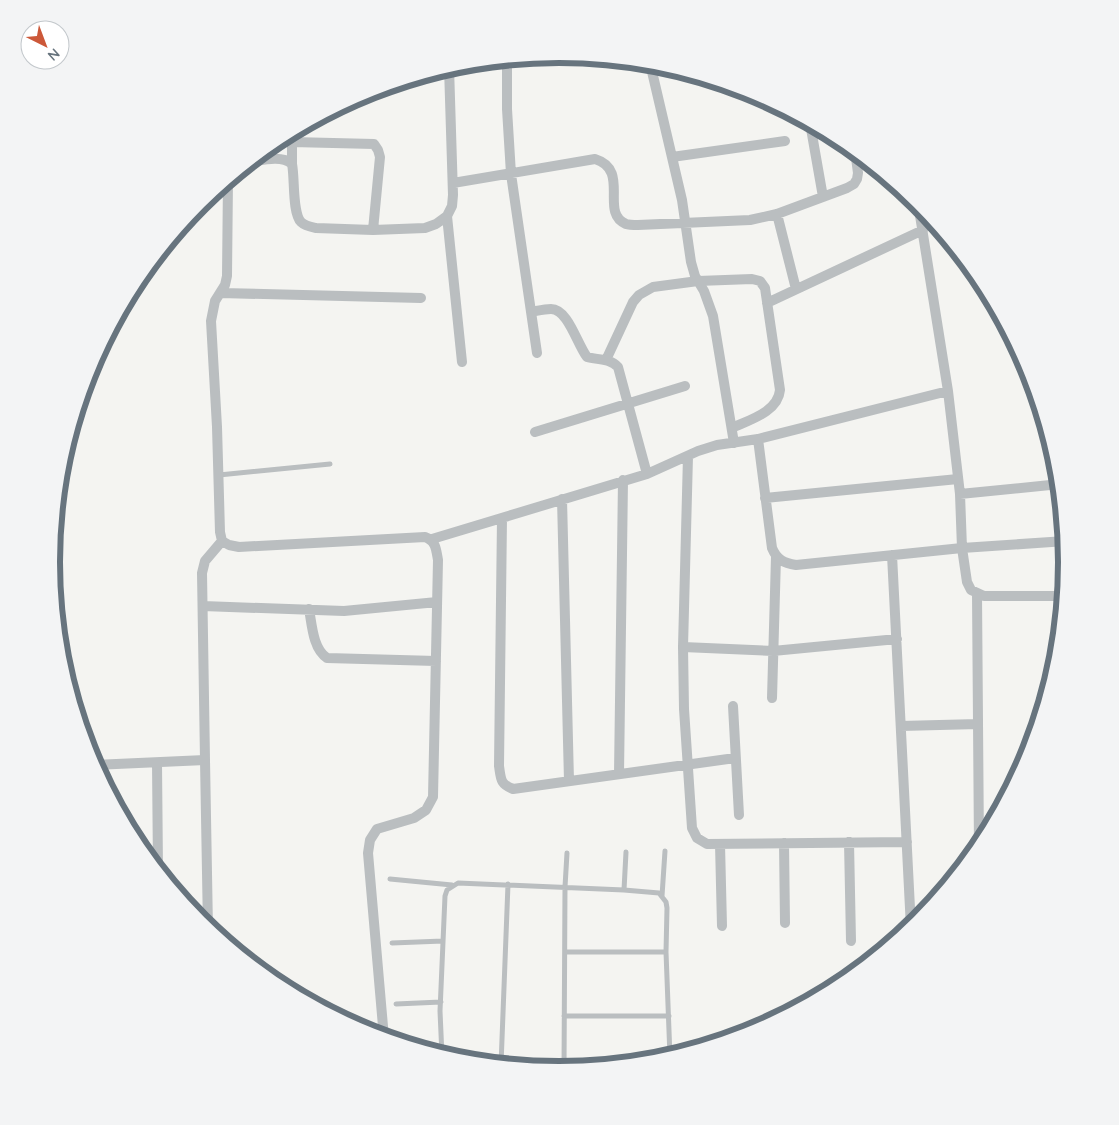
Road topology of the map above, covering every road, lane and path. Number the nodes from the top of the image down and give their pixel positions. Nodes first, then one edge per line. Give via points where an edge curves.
1 (507, 66) edge
2 (652, 72) edge
3 (450, 76) edge
4 (811, 131) edge
5 (298, 137) edge
6 (292, 141) edge
7 (785, 141) dead end
8 (672, 157) junction
9 (262, 161) edge
10 (856, 161) edge
11 (292, 164) junction
12 (512, 174) junction
13 (453, 183) junction
14 (228, 189) edge
15 (822, 197) junction
16 (777, 214) junction
17 (447, 216) junction
18 (921, 218) edge
19 (685, 223) junction
20 (373, 230) junction
21 (922, 230) junction
22 (698, 281) junction
23 (796, 289) junction
24 (221, 293) junction
25 (421, 298) dead end
26 (768, 303) junction
27 (531, 312) junction
28 (537, 353) dead end
29 (606, 360) junction
30 (462, 362) dead end
31 (685, 386) dead end
32 (948, 391) junction
33 (628, 404) junction
34 (732, 428) junction
35 (535, 432) dead end
36 (758, 439) junction
37 (734, 443) junction
38 (688, 456) junction
39 (330, 464) dead end
40 (647, 474) junction
41 (219, 475) junction
42 (958, 479) junction
43 (623, 480) junction
44 (1053, 485) edge
45 (960, 494) junction
46 (766, 498) junction
47 (562, 499) junction
48 (502, 518) junction
49 (432, 539) junction
50 (222, 541) junction
51 (1058, 542) edge
52 (962, 548) junction
53 (892, 555) junction
54 (776, 557) junction
55 (977, 594) junction
56 (1058, 596) edge
57 (437, 602) junction
58 (203, 606) junction
59 (309, 610) junction
60 (897, 639) junction
61 (683, 647) junction
62 (773, 651) junction
63 (436, 661) junction
64 (772, 698) dead end
65 (733, 706) dead end
66 (978, 724) junction
67 (901, 726) junction
68 (736, 758) junction
69 (205, 760) junction
70 (157, 763) junction
71 (688, 764) junction
72 (103, 765) edge
73 (619, 774) junction
74 (569, 781) junction
75 (740, 815) dead end
76 (979, 834) edge
77 (850, 842) junction
78 (907, 842) junction
79 (784, 843) junction
80 (720, 844) junction
81 (665, 851) dead end
82 (626, 852) dead end
83 (567, 854) dead end
84 (158, 860) edge
85 (390, 879) dead end
86 (508, 884) junction
87 (452, 886) junction
88 (565, 887) junction
89 (624, 890) junction
90 (662, 896) junction
91 (913, 916) edge
92 (208, 918) edge
93 (785, 923) dead end
94 (722, 926) dead end
95 (443, 941) junction
96 (851, 941) dead end
97 (392, 944) dead end
98 (565, 952) junction
99 (666, 952) junction
100 (441, 1002) junction
101 (396, 1004) dead end
102 (564, 1016) junction
103 (668, 1016) junction
104 (383, 1029) edge
105 (442, 1048) edge
106 (670, 1049) edge
107 (501, 1059) edge
108 (564, 1062) edge

1 - 12 street
2 - 8 street
3 - 13 street
4 - 15 street
5 - 20 street via 374,144 380,157
6 - 11 street
7 - 8 street
8 - 19 street
9 - 11 street via 281,159
10 - 15 street via 857,179 847,188
11 - 20 street via 296,214 300,221 316,228
12 - 13 street
12 - 19 street via 596,159 611,168 614,208 626,224
12 - 27 street
13 - 17 street via 452,206
14 - 24 street via 227,276
15 - 16 street
16 - 19 street via 750,220
16 - 23 street
17 - 20 street via 425,228
17 - 30 street
18 - 21 street
19 - 22 street via 691,262
21 - 23 street
21 - 32 street
22 - 26 street via 760,281
22 - 29 street via 653,287 638,295
22 - 34 street via 713,316
23 - 26 street
24 - 25 street
24 - 41 street via 215,301 211,322
26 - 34 street via 780,398 775,405
27 - 28 street
27 - 29 street via 552,309 561,312 587,357
29 - 33 street via 618,367
31 - 33 street
32 - 36 street
32 - 42 street
33 - 35 street
33 - 40 street
34 - 37 street
36 - 37 street
36 - 46 street
37 - 38 street
38 - 40 street
38 - 61 street
39 - 41 lane
40 - 43 street
41 - 50 street
42 - 45 street
42 - 46 street
43 - 47 street
43 - 73 street
44 - 45 street
45 - 52 street
46 - 54 street
47 - 48 street
47 - 74 street
48 - 49 street
48 - 74 street via 500,779 513,789
49 - 50 street via 425,536 239,547
49 - 57 street via 438,560
50 - 58 street via 206,561 202,573
51 - 52 street
52 - 53 street
52 - 55 street via 967,582
53 - 54 street via 796,565
53 - 60 street
54 - 62 street
55 - 56 street
55 - 66 street
57 - 59 street via 344,611
57 - 63 street
58 - 59 street
58 - 69 street
59 - 63 street via 318,648 326,658
60 - 62 street
60 - 67 street
61 - 62 street
61 - 71 street
62 - 64 street
63 - 104 street via 433,797 426,810 414,818 377,829 370,840 368,853
65 - 68 street
66 - 67 street
66 - 76 street
67 - 78 street
68 - 71 street
68 - 75 street
69 - 70 street
69 - 92 street
70 - 72 street
70 - 84 street
71 - 73 street
71 - 80 street via 692,828 697,838 707,844
73 - 74 street
77 - 78 street
77 - 79 street
77 - 96 street
78 - 91 street
79 - 80 street
79 - 93 street
80 - 94 street
81 - 90 lane
82 - 89 lane
83 - 88 lane
85 - 87 lane
86 - 87 lane via 458,883
86 - 88 lane
86 - 107 lane
87 - 95 lane via 445,896
88 - 89 lane
88 - 98 lane
89 - 90 lane via 653,892
90 - 99 lane via 667,908
95 - 97 lane
95 - 100 lane
98 - 99 lane
98 - 102 lane
99 - 103 lane
100 - 101 lane
100 - 105 lane
102 - 103 lane
102 - 108 lane
103 - 106 lane

